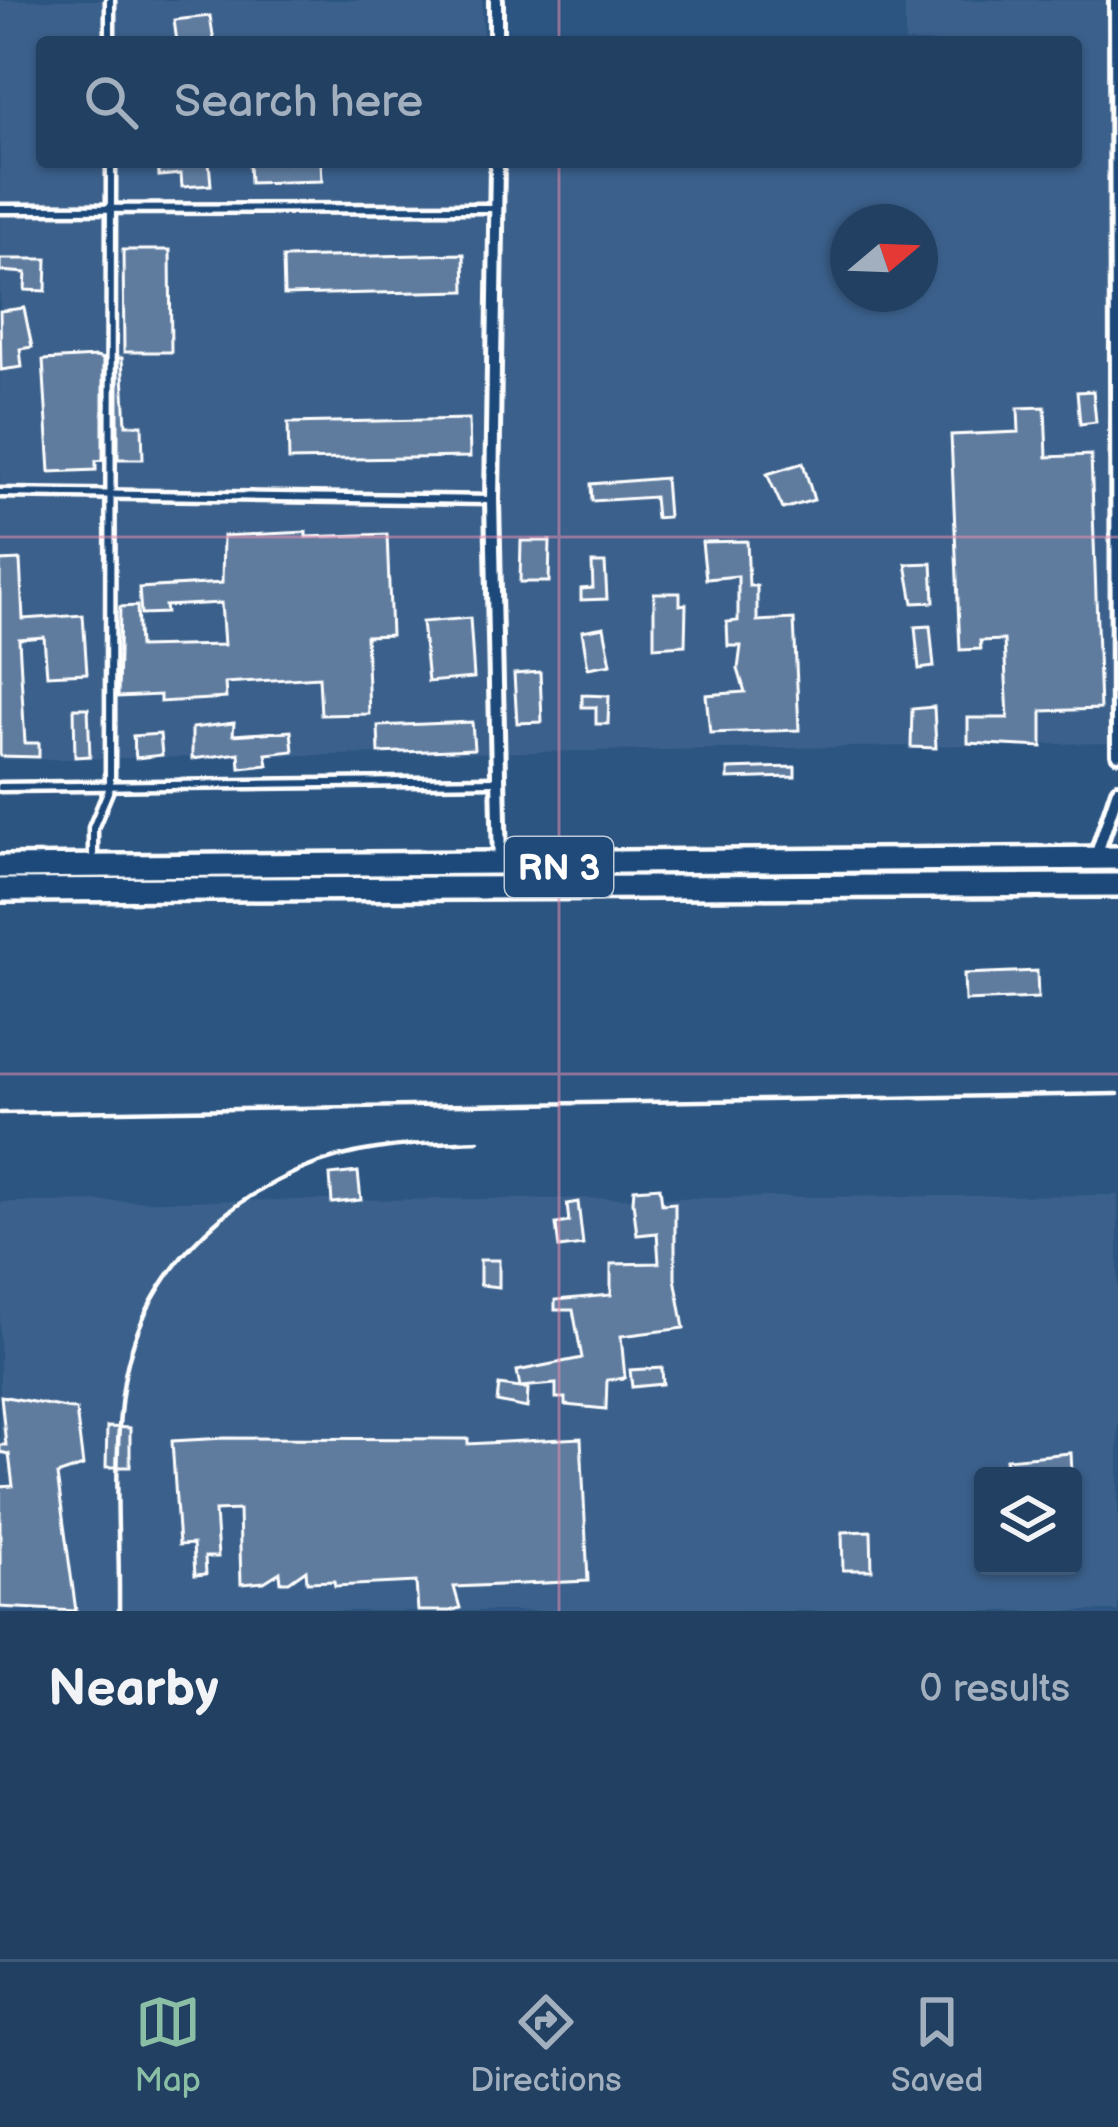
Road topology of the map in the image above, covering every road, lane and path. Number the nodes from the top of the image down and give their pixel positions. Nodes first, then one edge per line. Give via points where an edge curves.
1 (110, 0) edge
2 (496, 0) edge
3 (1116, 0) edge
4 (110, 36) edge
5 (496, 36) edge
6 (111, 168) edge
7 (497, 168) edge
8 (111, 207) junction
9 (498, 208) junction
10 (0, 209) edge
11 (0, 493) edge
12 (113, 496) junction
13 (493, 500) junction
14 (1118, 754) edge
15 (498, 781) junction
16 (0, 787) edge
17 (110, 788) junction
18 (1118, 790) edge
19 (1107, 859) edge
20 (93, 866) junction
21 (0, 867) edge
22 (500, 867) junction
23 (1118, 886) edge
24 (0, 890) edge

1 - 4 lane
2 - 5 street
3 - 14 street
6 - 8 lane
7 - 9 street
8 - 9 lane
8 - 10 lane
8 - 12 lane
9 - 13 street
11 - 12 lane
12 - 13 lane
12 - 17 lane
13 - 15 street
15 - 17 lane
15 - 22 street
16 - 17 lane
17 - 20 lane via 92,828
18 - 19 street
19 - 22 highway, RN 3
20 - 21 highway, RN 3
20 - 22 highway, RN 3
23 - 24 highway, RN 3

